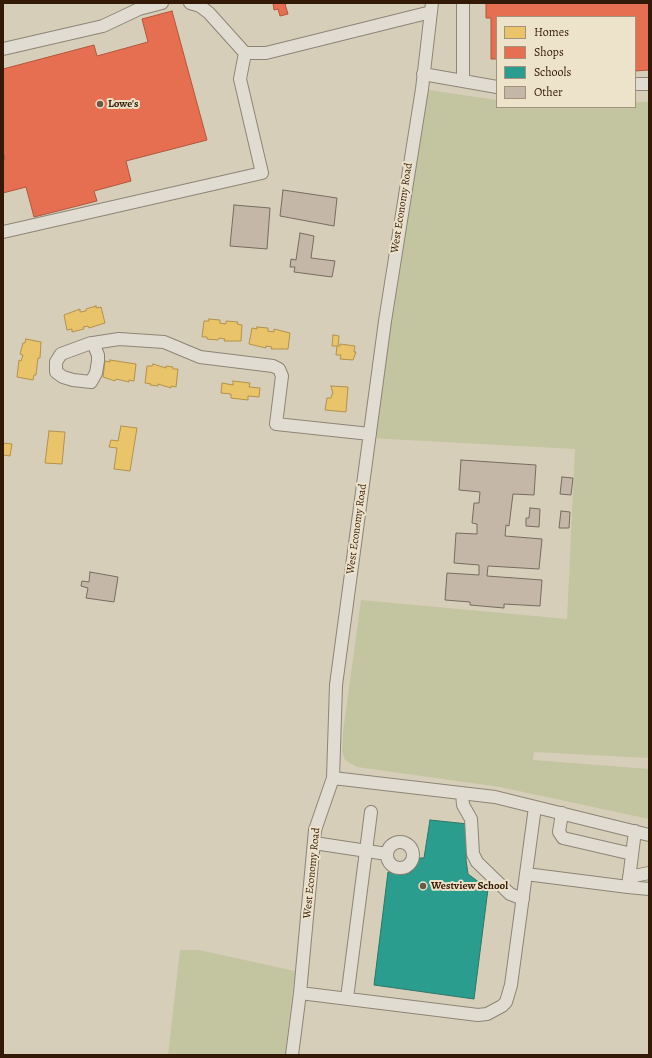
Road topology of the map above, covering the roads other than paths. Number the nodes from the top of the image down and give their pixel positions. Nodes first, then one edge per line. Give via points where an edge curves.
1 (162, 3) edge
2 (190, 3) edge
3 (463, 3) edge
4 (431, 7) edge
5 (3, 50) edge
6 (245, 53) junction
7 (423, 74) junction
8 (463, 81) junction
9 (636, 84) edge
10 (649, 84) edge
11 (496, 87) edge
12 (3, 232) edge
13 (94, 343) dead end
14 (370, 434) junction
15 (333, 778) junction
16 (462, 793) junction
17 (535, 807) junction
18 (371, 812) dead end
19 (562, 813) junction
20 (635, 831) junction
21 (649, 835) edge
22 (314, 843) junction
23 (366, 851) junction
24 (387, 854) dead end
25 (632, 854) junction
26 (649, 873) edge
27 (526, 874) junction
28 (629, 882) junction
29 (649, 889) edge
30 (523, 899) junction
31 (300, 993) junction
32 (347, 998) junction
33 (292, 1055) edge

1 - 5 street via 139,9 103,26
2 - 6 street via 200,6 209,13
3 - 8 street
4 - 6 street via 266,53
4 - 7 street, West Economy Road
6 - 12 street via 240,79 262,173
7 - 8 street
7 - 14 street, West Economy Road
8 - 11 street
9 - 10 street
13 - 14 street via 119,339 156,341 200,357 273,366 279,368 282,376 276,424
14 - 15 street, West Economy Road via 336,685
15 - 16 street
15 - 22 street, West Economy Road via 315,830
16 - 17 street via 495,797
16 - 30 street via 463,805 470,819 473,854 477,862 510,894
17 - 19 street
17 - 27 street
18 - 23 street
19 - 20 street
19 - 25 street via 559,832 563,838
20 - 21 street
20 - 25 street
22 - 23 street
22 - 31 street, West Economy Road
23 - 24 street
23 - 32 street
25 - 28 street
26 - 28 street
27 - 28 street
27 - 30 street
28 - 29 street
30 - 32 street via 510,995 496,1010 478,1015
31 - 32 street
31 - 33 street, West Economy Road

